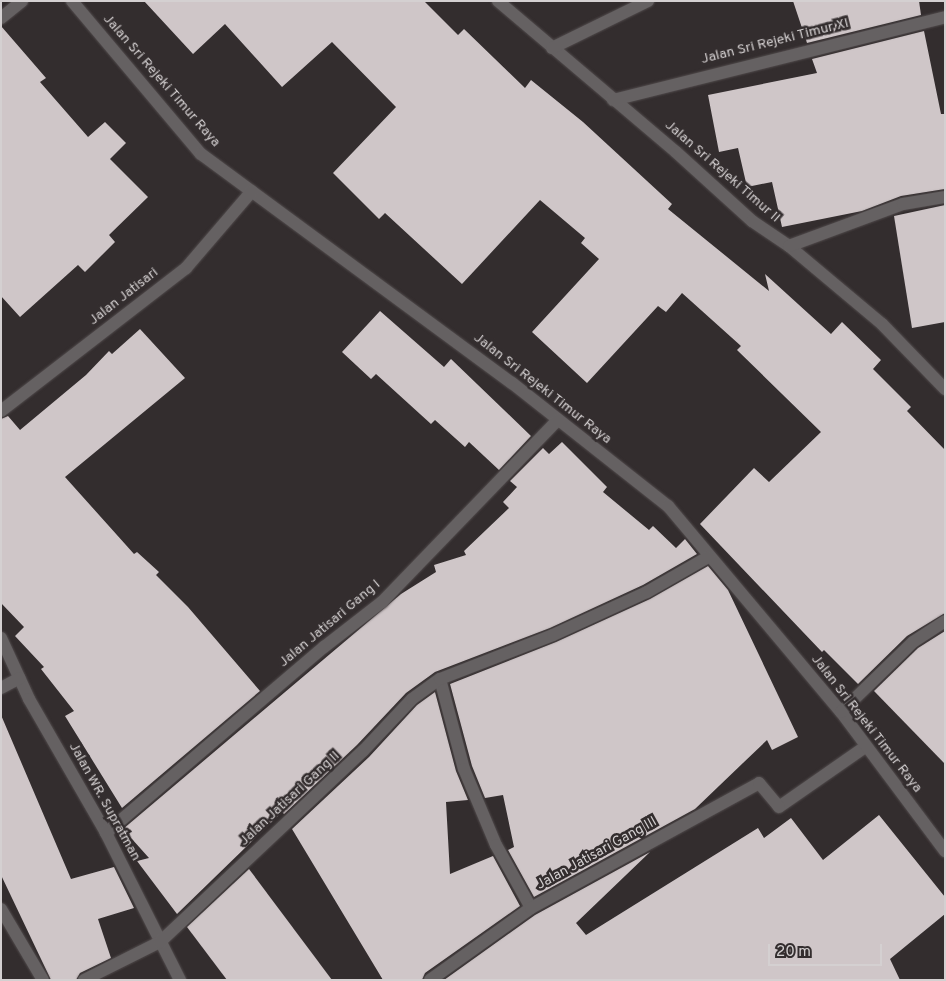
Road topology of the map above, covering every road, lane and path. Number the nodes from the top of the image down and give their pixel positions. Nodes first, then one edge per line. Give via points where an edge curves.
1 (22, 1) edge
2 (72, 1) edge
3 (498, 1) edge
4 (648, 1) edge
5 (945, 17) edge
6 (1, 18) edge
7 (552, 48) junction
8 (613, 100) junction
9 (252, 191) junction
10 (945, 197) edge
11 (789, 246) junction
12 (942, 383) edge
13 (1, 411) edge
14 (558, 420) junction
15 (708, 557) junction
16 (945, 621) edge
17 (1, 638) edge
18 (20, 678) junction
19 (440, 679) junction
20 (1, 688) edge
21 (841, 712) junction
22 (864, 747) junction
23 (106, 833) junction
24 (945, 851) edge
25 (531, 908) junction
26 (1, 909) edge
27 (160, 942) junction
28 (43, 980) edge
29 (84, 980) edge
30 (180, 980) edge
31 (430, 980) edge

1 - 6 street
2 - 9 street, Jalan Sri Rejeki Timur Raya via 202,154
3 - 7 street, Jalan Sri Rejeki Timur II
4 - 7 street
5 - 8 street, Jalan Sri Rejeki Timur XI
7 - 8 street, Jalan Sri Rejeki Timur II
8 - 11 street, Jalan Sri Rejeki Timur II via 752,221
9 - 13 street, Jalan Jatisari via 186,268
9 - 14 street, Jalan Sri Rejeki Timur Raya
10 - 11 street via 903,204
11 - 12 street, Jalan Sri Rejeki Timur II via 882,324
14 - 15 street, Jalan Sri Rejeki Timur Raya via 668,506
14 - 23 street, Jalan Jatisari Gang I via 382,602 324,647
15 - 19 street, Jalan Jatisari Gang II via 647,592 561,631
15 - 21 street, Jalan Sri Rejeki Timur Raya
16 - 21 street via 913,642
17 - 18 street, Jalan WR. Supratman
18 - 20 street
18 - 23 street, Jalan WR. Supratman
19 - 25 street via 464,769 496,845
19 - 27 street, Jalan Jatisari Gang II via 412,699 363,751
21 - 22 street, Jalan Sri Rejeki Timur Raya
22 - 24 street, Jalan Sri Rejeki Timur Raya
22 - 25 street, Jalan Jatisari Gang III via 779,807 759,783
23 - 27 street, Jalan WR. Supratman
25 - 31 street, Jalan Jatisari Gang III
26 - 28 street
27 - 29 street, Jalan Jatisari Gang II
27 - 30 street, Jalan WR. Supratman

